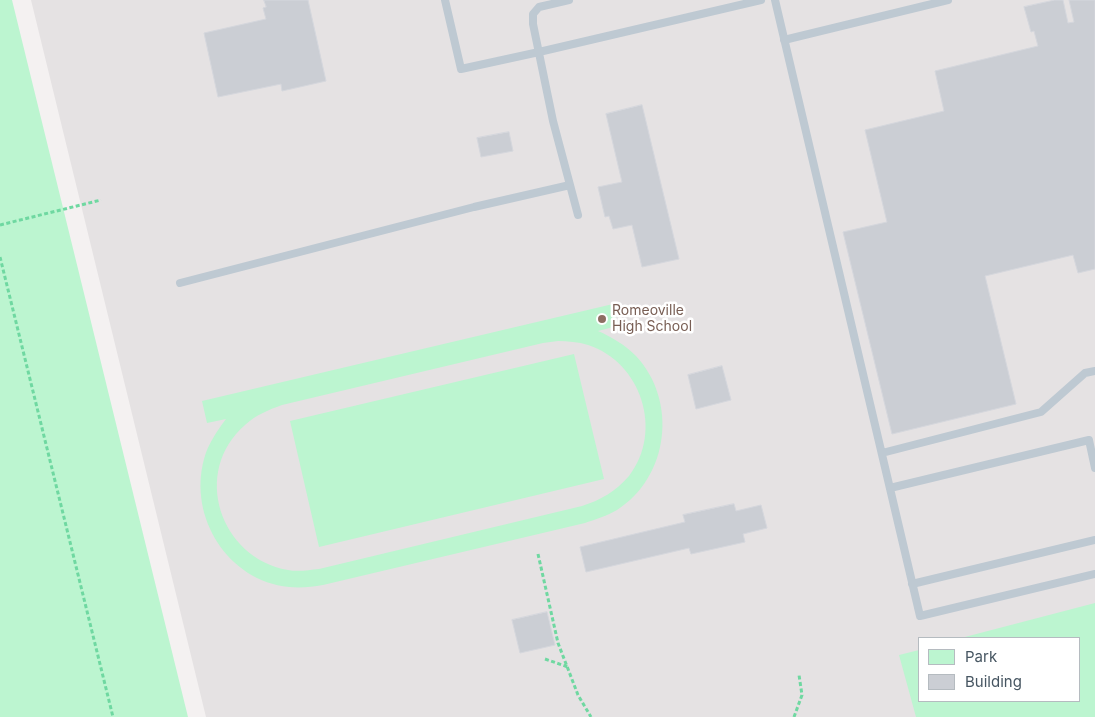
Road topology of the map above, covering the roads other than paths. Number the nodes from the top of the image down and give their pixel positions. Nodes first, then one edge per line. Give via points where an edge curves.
1 (445, 0) edge
2 (568, 0) edge
3 (761, 0) edge
4 (775, 0) edge
5 (948, 0) edge
6 (726, 4) edge
7 (784, 40) junction
8 (539, 52) junction
9 (570, 185) junction
10 (578, 215) dead end
11 (180, 283) dead end
12 (1095, 371) edge
13 (882, 453) junction
14 (1095, 468) edge
15 (890, 488) junction
16 (1095, 540) edge
17 (1095, 574) edge
18 (912, 584) junction

1 - 8 lane via 461,69
2 - 8 lane via 539,7 533,14
3 - 6 lane
4 - 7 lane
5 - 7 lane
6 - 8 lane
7 - 13 lane
8 - 9 lane
9 - 10 lane
9 - 11 lane via 474,206
12 - 13 lane via 1085,373 1041,412
13 - 15 lane
14 - 15 lane via 1089,440
15 - 18 lane
16 - 18 lane
17 - 18 lane via 920,616

